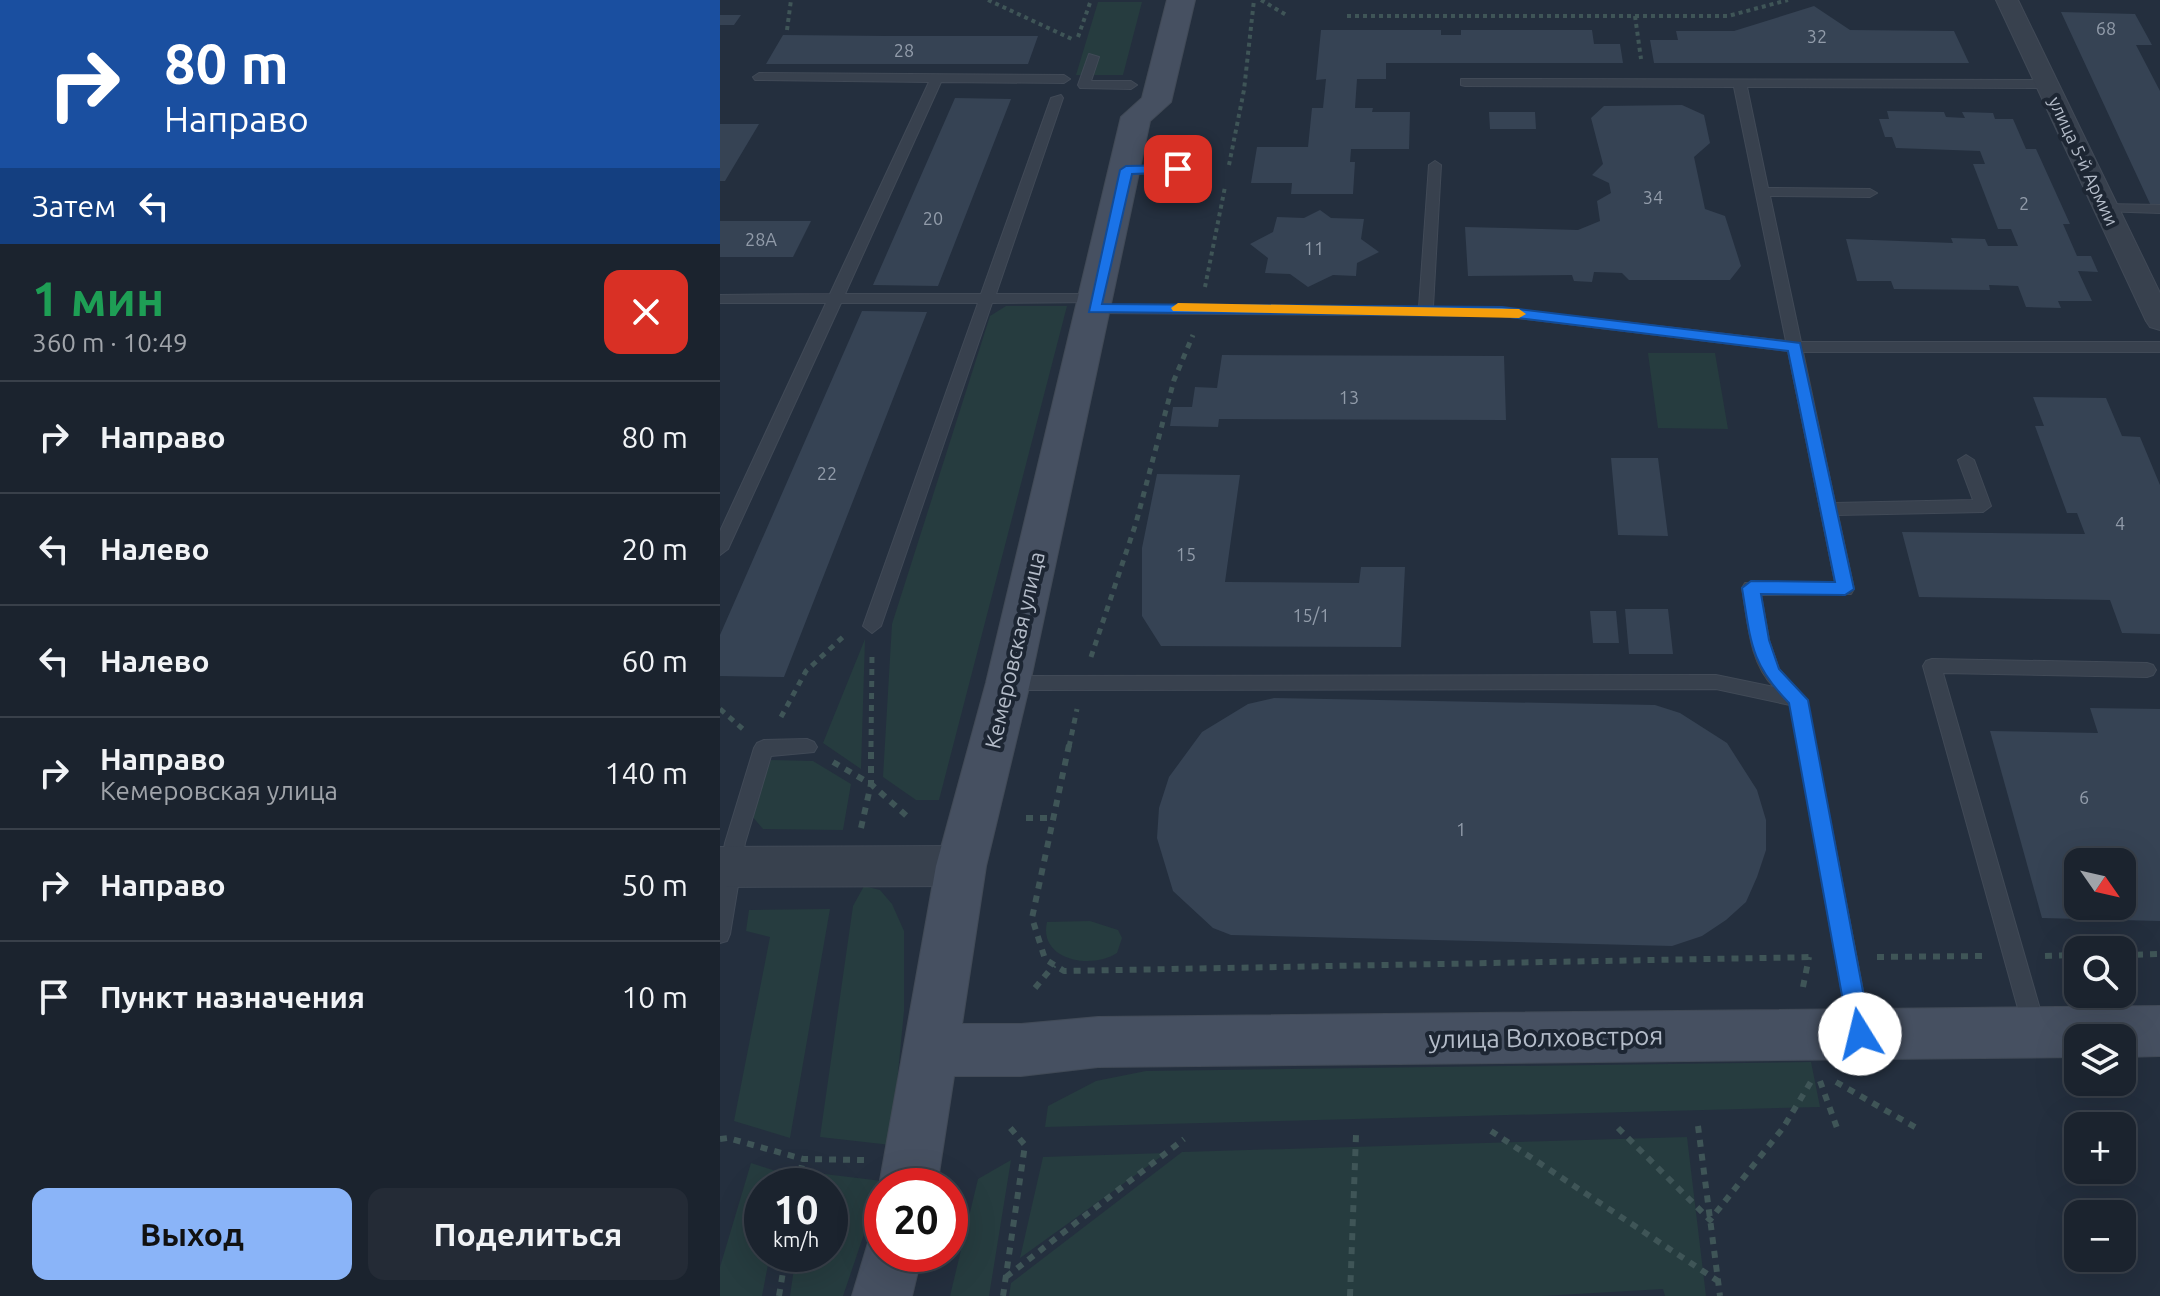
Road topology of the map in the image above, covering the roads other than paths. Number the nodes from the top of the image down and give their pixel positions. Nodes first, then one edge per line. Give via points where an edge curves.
1 (1181, 0) edge
2 (2007, 0) edge
3 (1093, 57) dead end
4 (759, 77) dead end
5 (937, 78) junction
6 (1064, 79) dead end
7 (1465, 82) dead end
8 (1740, 84) junction
9 (2047, 84) junction
10 (1134, 87) junction
11 (1057, 98) dead end
12 (1435, 165) dead end
13 (1203, 169) dead end
14 (1126, 170) junction
15 (1762, 192) junction
16 (1870, 193) dead end
17 (2106, 208) junction
18 (2160, 209) edge
19 (720, 299) edge
20 (835, 299) junction
21 (987, 300) junction
22 (1095, 304) junction
23 (1426, 310) junction
24 (2160, 321) edge
25 (1795, 347) junction
26 (2160, 347) edge
27 (1966, 460) dead end
28 (1829, 509) junction
29 (720, 549) edge
30 (872, 626) road end
31 (2147, 670) dead end
32 (1008, 683) junction
33 (1798, 700) junction
34 (807, 747) road end
35 (961, 866) junction
36 (726, 867) edge
37 (720, 934) edge
38 (2160, 1031) edge
39 (2035, 1033) junction
40 (1860, 1034) junction
41 (932, 1050) junction
42 (888, 1168) edge
43 (888, 1272) edge
44 (882, 1296) edge

1 - 10 main road, Кемеровская улица via 1156,102
2 - 9 street, улица 5-й Армии
3 - 10 lane via 1084,85
4 - 5 lane
5 - 6 lane
5 - 20 lane
7 - 8 lane
8 - 9 lane
8 - 15 lane
9 - 17 street, улица 5-й Армии
10 - 14 main road, Кемеровская улица
11 - 21 lane
12 - 23 lane
13 - 14 lane
14 - 22 main road, Кемеровская улица
15 - 16 lane
15 - 25 lane
17 - 18 lane
17 - 24 street, улица 5-й Армии
19 - 20 lane
20 - 21 lane
20 - 29 lane
21 - 22 lane
21 - 30 lane
22 - 23 lane
22 - 32 main road, Кемеровская улица
23 - 25 lane via 1502,312
25 - 26 lane
25 - 28 lane
27 - 28 lane via 1983,506
28 - 33 lane via 1845,589 1751,588 1771,673
31 - 39 lane via 1932,666
32 - 33 lane via 1716,682
32 - 35 main road, Кемеровская улица
33 - 40 lane
34 - 36 lane via 764,748
35 - 36 street
35 - 41 main road, Кемеровская улица
36 - 37 lane
38 - 39 main road, улица Волховстроя
39 - 40 main road, улица Волховстроя
40 - 41 main road, улица Волховстроя via 1098,1042 1021,1050
41 - 42 main road, Кемеровская улица
43 - 44 main road

